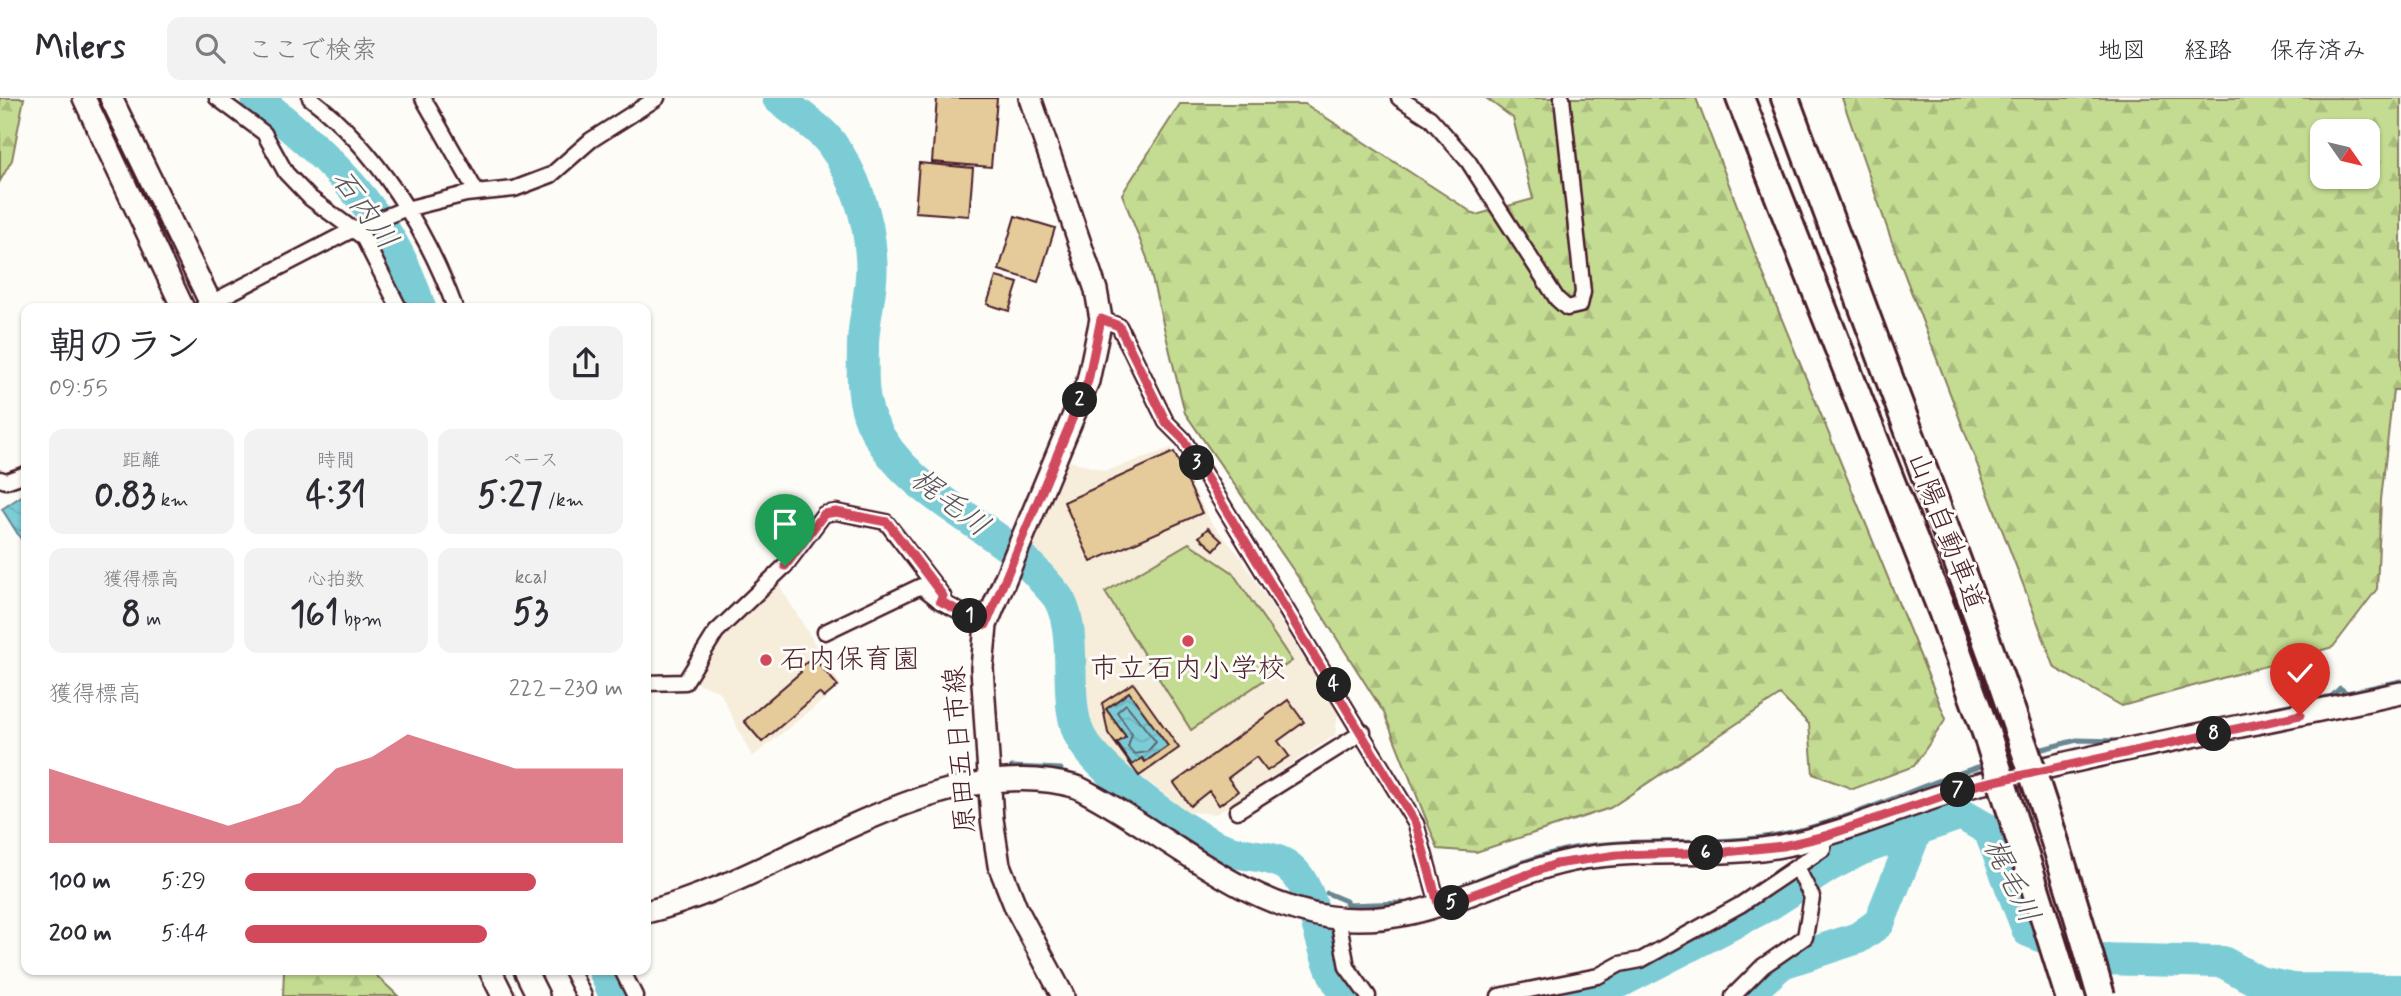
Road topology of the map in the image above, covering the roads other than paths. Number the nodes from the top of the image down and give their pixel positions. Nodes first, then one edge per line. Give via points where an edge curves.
1 (84, 98) edge
2 (111, 98) edge
3 (217, 98) edge
4 (310, 98) edge
5 (423, 98) edge
6 (657, 98) edge
7 (1030, 98) edge
8 (1399, 98) edge
9 (1562, 98) edge
10 (1740, 98) edge
11 (1785, 98) edge
12 (477, 193) junction
13 (404, 209) junction
14 (358, 227) junction
15 (181, 303) edge
16 (207, 303) edge
17 (214, 303) edge
18 (397, 303) edge
19 (453, 303) edge
20 (1101, 319) junction
21 (21, 476) edge
22 (0, 479) edge
23 (940, 601) junction
24 (986, 625) junction
25 (825, 632) dead end
26 (651, 683) edge
27 (2401, 693) edge
28 (1363, 732) junction
29 (989, 780) junction
30 (1237, 811) dead end
31 (1825, 836) junction
32 (1798, 871) junction
33 (1439, 907) junction
34 (651, 910) edge
35 (1335, 917) junction
36 (492, 975) edge
37 (528, 975) edge
38 (573, 975) edge
39 (624, 975) edge
40 (1558, 990) edge
41 (503, 996) edge
42 (538, 996) edge
43 (584, 996) edge
44 (635, 996) edge
45 (1063, 996) edge
46 (1368, 996) edge
47 (1499, 996) edge
48 (1733, 996) edge
49 (2069, 996) edge
50 (2101, 996) edge

1 - 15 street
2 - 16 street
3 - 14 street via 264,133 286,173 310,198
4 - 13 street via 351,137
5 - 12 street
6 - 12 street via 591,140 551,175 514,189
7 - 20 street, 原田五日市線 via 1096,290
8 - 9 street via 1430,118 1468,161 1557,299 1567,307 1580,305 1583,292
10 - 49 highway, 山陽自動車道, bridge via 1944,617 1988,738
11 - 50 highway, 山陽自動車道, bridge via 2018,724
12 - 13 street
13 - 14 street
13 - 19 street via 418,227
14 - 17 street
14 - 18 street
20 - 24 street, 原田五日市線 via 1088,381
20 - 28 street via 1119,326 1166,422 1183,439
21 - 22 street
23 - 24 street
23 - 25 street via 921,586
23 - 26 street via 943,596 887,522 824,514 785,566 716,632 685,682
24 - 29 street, 原田五日市線 via 982,668
27 - 31 street via 1983,783
28 - 30 street
28 - 33 street via 1416,824
29 - 34 street via 877,815 727,884
29 - 35 street via 1040,780 1077,787 1241,885 1303,911
29 - 45 street, 原田五日市線 via 1006,887
31 - 32 street via 1823,849
31 - 33 street via 1755,850 1587,858 1537,870
32 - 40 street via 1641,960
32 - 48 street via 1811,895 1802,942 1769,961
33 - 35 street via 1381,919
35 - 46 street via 1347,967
36 - 41 street
37 - 42 street
38 - 43 street
39 - 44 street
40 - 47 street

